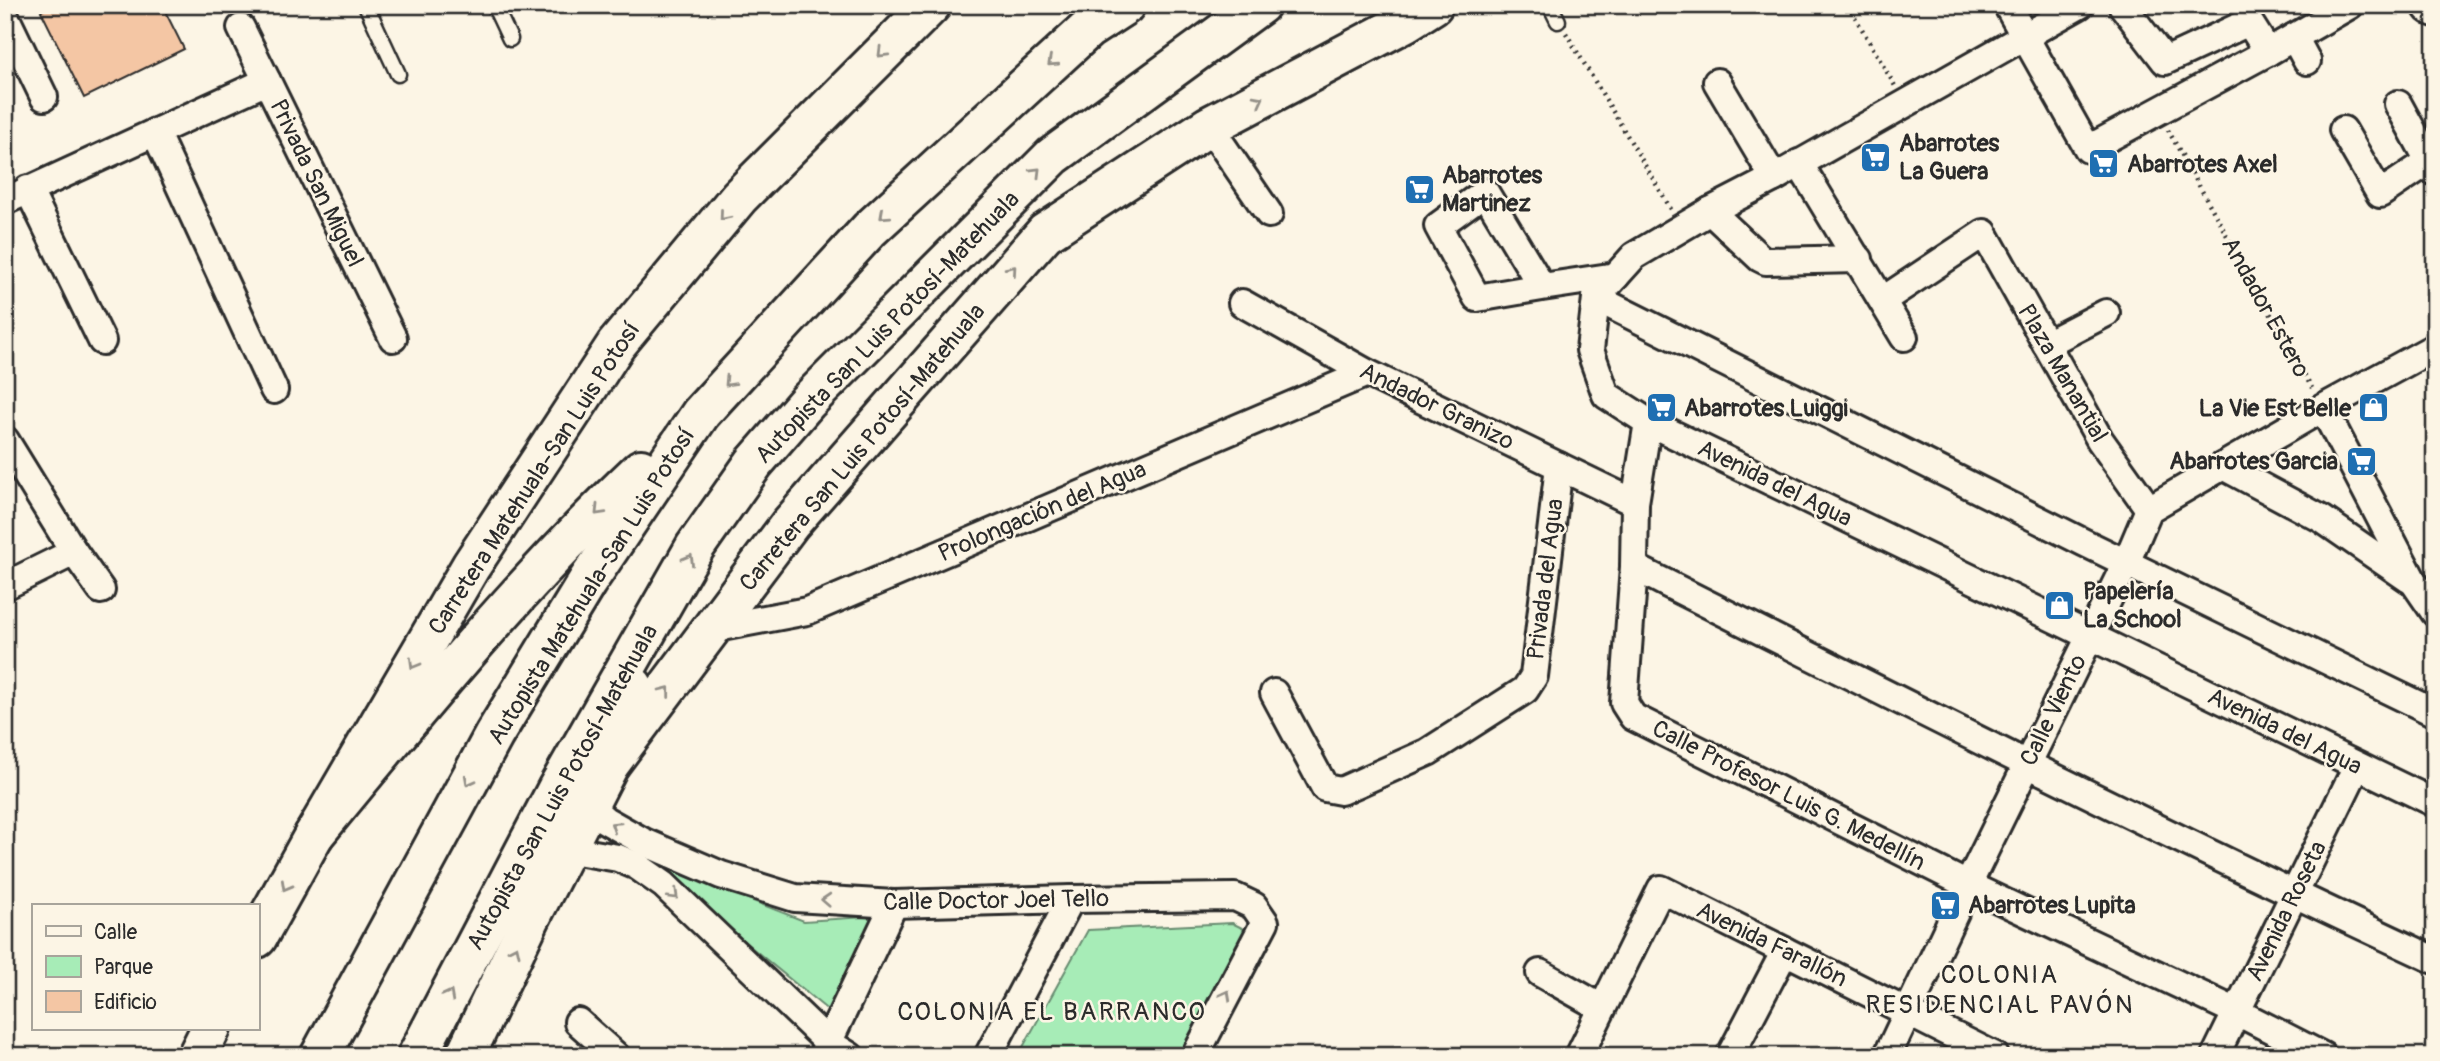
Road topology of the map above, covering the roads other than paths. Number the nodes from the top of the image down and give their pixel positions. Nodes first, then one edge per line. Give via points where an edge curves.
1 (366, 5) edge
2 (494, 5) edge
3 (931, 5) edge
4 (1125, 5) edge
5 (1433, 5) edge
6 (1550, 5) edge
7 (2007, 5) edge
8 (2080, 5) edge
9 (2122, 5) edge
10 (2350, 5) edge
11 (1261, 6) edge
12 (5, 16) edge
13 (1099, 17) edge
14 (1558, 21) road end
15 (241, 28) dead end
16 (2025, 36) junction
17 (2294, 37) junction
18 (510, 39) dead end
19 (2268, 52) junction
20 (2307, 61) dead end
21 (398, 74) dead end
22 (267, 81) junction
23 (1717, 82) dead end
24 (44, 97) dead end
25 (2398, 104) dead end
26 (1209, 126) junction
27 (2343, 130) dead end
28 (155, 132) junction
29 (1799, 163) junction
30 (2432, 167) edge
31 (1774, 178) junction
32 (17, 195) edge
33 (1710, 211) junction
34 (1269, 214) dead end
35 (1858, 259) junction
36 (1616, 276) junction
37 (1542, 287) junction
38 (1596, 298) junction
39 (1882, 300) junction
40 (1242, 303) dead end
41 (2106, 313) dead end
42 (1904, 337) dead end
43 (393, 338) dead end
44 (102, 341) dead end
45 (2046, 344) junction
46 (2435, 348) edge
47 (1367, 373) junction
48 (274, 390) dead end
49 (2323, 408) junction
50 (701, 412) junction
51 (1647, 422) junction
52 (5, 440) edge
53 (1559, 466) junction
54 (2222, 466) junction
55 (1635, 503) junction
56 (2149, 509) junction
57 (74, 552) junction
58 (2126, 563) junction
59 (1634, 567) junction
60 (2413, 582) junction
61 (5, 586) edge
62 (101, 590) dead end
63 (2435, 613) edge
64 (654, 618) junction
65 (711, 629) junction
66 (2090, 635) junction
67 (1275, 693) dead end
68 (2435, 713) edge
69 (609, 765) junction
70 (2027, 765) junction
71 (2357, 766) junction
72 (2435, 803) edge
73 (587, 805) junction
74 (314, 835) junction
75 (565, 849) junction
76 (1968, 885) junction
77 (2294, 895) junction
78 (1071, 899) junction
79 (894, 904) junction
80 (259, 934) edge
81 (1785, 951) junction
82 (2435, 960) edge
83 (1540, 973) dead end
84 (1602, 1008) junction
85 (2237, 1012) junction
86 (1908, 1013) junction
87 (578, 1022) dead end
88 (210, 1030) edge
89 (833, 1052) edge
90 (197, 1056) edge
91 (320, 1056) edge
92 (417, 1056) edge
93 (465, 1056) edge
94 (616, 1056) edge
95 (988, 1056) edge
96 (1195, 1056) edge
97 (1578, 1056) edge
98 (1730, 1056) edge
99 (1887, 1056) edge
100 (1995, 1056) edge
101 (2215, 1056) edge
102 (2323, 1056) edge

1 - 21 lane
2 - 18 lane
3 -> 74 main road, Carretera Matehuala-San Luis Potosí via 740,197 616,345 471,566
4 - 13 main road, Autopista Matehuala-San Luis Potosí
26 -> 5 main road, Carretera San Luis Potosí-Matehuala
6 - 14 lane
7 - 16 street
8 - 16 street
9 - 19 street via 2165,61 2249,22
10 - 17 street
64 -> 11 main road, Autopista San Luis Potosí-Matehuala via 695,547 754,463 880,328 1053,156
12 - 24 street
13 -> 50 main road, Autopista Matehuala-San Luis Potosí via 870,229
15 - 22 street, Privada San Miguel
16 - 19 street via 2088,149
16 - 29 street
17 - 19 street
17 - 20 street
22 - 28 street
22 - 43 street, Privada San Miguel
23 - 31 street
25 - 30 street
26 - 34 street
65 -> 26 main road, Carretera San Luis Potosí-Matehuala via 790,524 1045,233
27 - 30 street via 2380,194
28 - 32 street
28 - 48 street
29 - 31 street
29 - 35 street
31 - 33 street
32 - 44 street
33 - 35 street via 1766,261
33 - 36 street via 1634,256
35 - 39 street
36 - 37 street
36 - 38 street
37 - 37 street via 1485,192 1438,226 1476,298
38 - 51 street, Avenida del Agua via 1590,350 1606,395
38 - 58 street
39 - 42 street
39 - 45 street, Plaza Manantial via 1984,233
40 - 47 street, Andador Granizo
41 - 45 street
45 - 56 street, Plaza Manantial via 2100,440
46 - 49 street
47 - 53 street, Andador Granizo
47 - 65 street, Prolongación del Agua via 807,611
49 - 54 street
49 - 60 street
50 -> 74 main road via 533,579
50 -> 91 main road, Autopista Matehuala-San Luis Potosí via 587,582 494,735
51 - 55 street
51 - 66 street, Avenida del Agua
52 - 57 street
53 - 55 street, Andador Granizo
53 - 67 street, Privada del Agua via 1534,676 1525,690 1427,752 1341,791 1325,789
54 - 56 street
54 - 60 street via 2322,519
55 - 59 street
56 - 58 street, Calle Viento
57 - 61 street
57 - 62 street
58 - 66 street, Calle Viento
58 - 68 street
59 - 70 street
59 - 76 street, Calle Profesor Luis G. Medellín via 1624,703 1633,717
60 - 63 street
64 - 69 main road
92 -> 64 main road, Autopista San Luis Potosí-Matehuala via 556,789
69 -> 65 main road, Carretera San Luis Potosí-Matehuala
66 - 70 street, Calle Viento
66 - 71 street, Avenida del Agua
69 - 73 main road, Carretera San Luis Potosí-Matehuala
70 - 76 street, Calle Viento
70 - 77 street
71 - 72 street, Avenida del Agua
71 - 77 street, Avenida Roseta
73 - 75 main road, Carretera San Luis Potosí-Matehuala
79 -> 73 street, Calle Doctor Joel Tello via 795,898 733,879 624,832
74 -> 80 main road, Carretera Matehuala-San Luis Potosí
75 -> 89 street via 618,858 664,884
93 -> 75 main road, Carretera San Luis Potosí-Matehuala
76 - 85 street, Calle Profesor Luis G. Medellín
76 - 86 street, Calle Viento
77 - 82 street
77 - 85 street, Avenida Roseta
78 - 79 street, Calle Doctor Joel Tello
78 - 95 street
96 -> 78 street, Calle Doctor Joel Tello via 1265,922 1254,906 1236,897
79 - 89 street
81 - 84 street, Avenida Farallón via 1661,889
81 - 86 street, Avenida Farallón
81 - 98 street
83 - 84 street
84 - 97 street
85 - 101 street, Avenida Roseta
85 - 102 street, Calle Profesor Luis G. Medellín
86 - 99 street, Calle Viento
86 - 100 street, Avenida Farallón
87 - 94 street
88 - 90 main road

